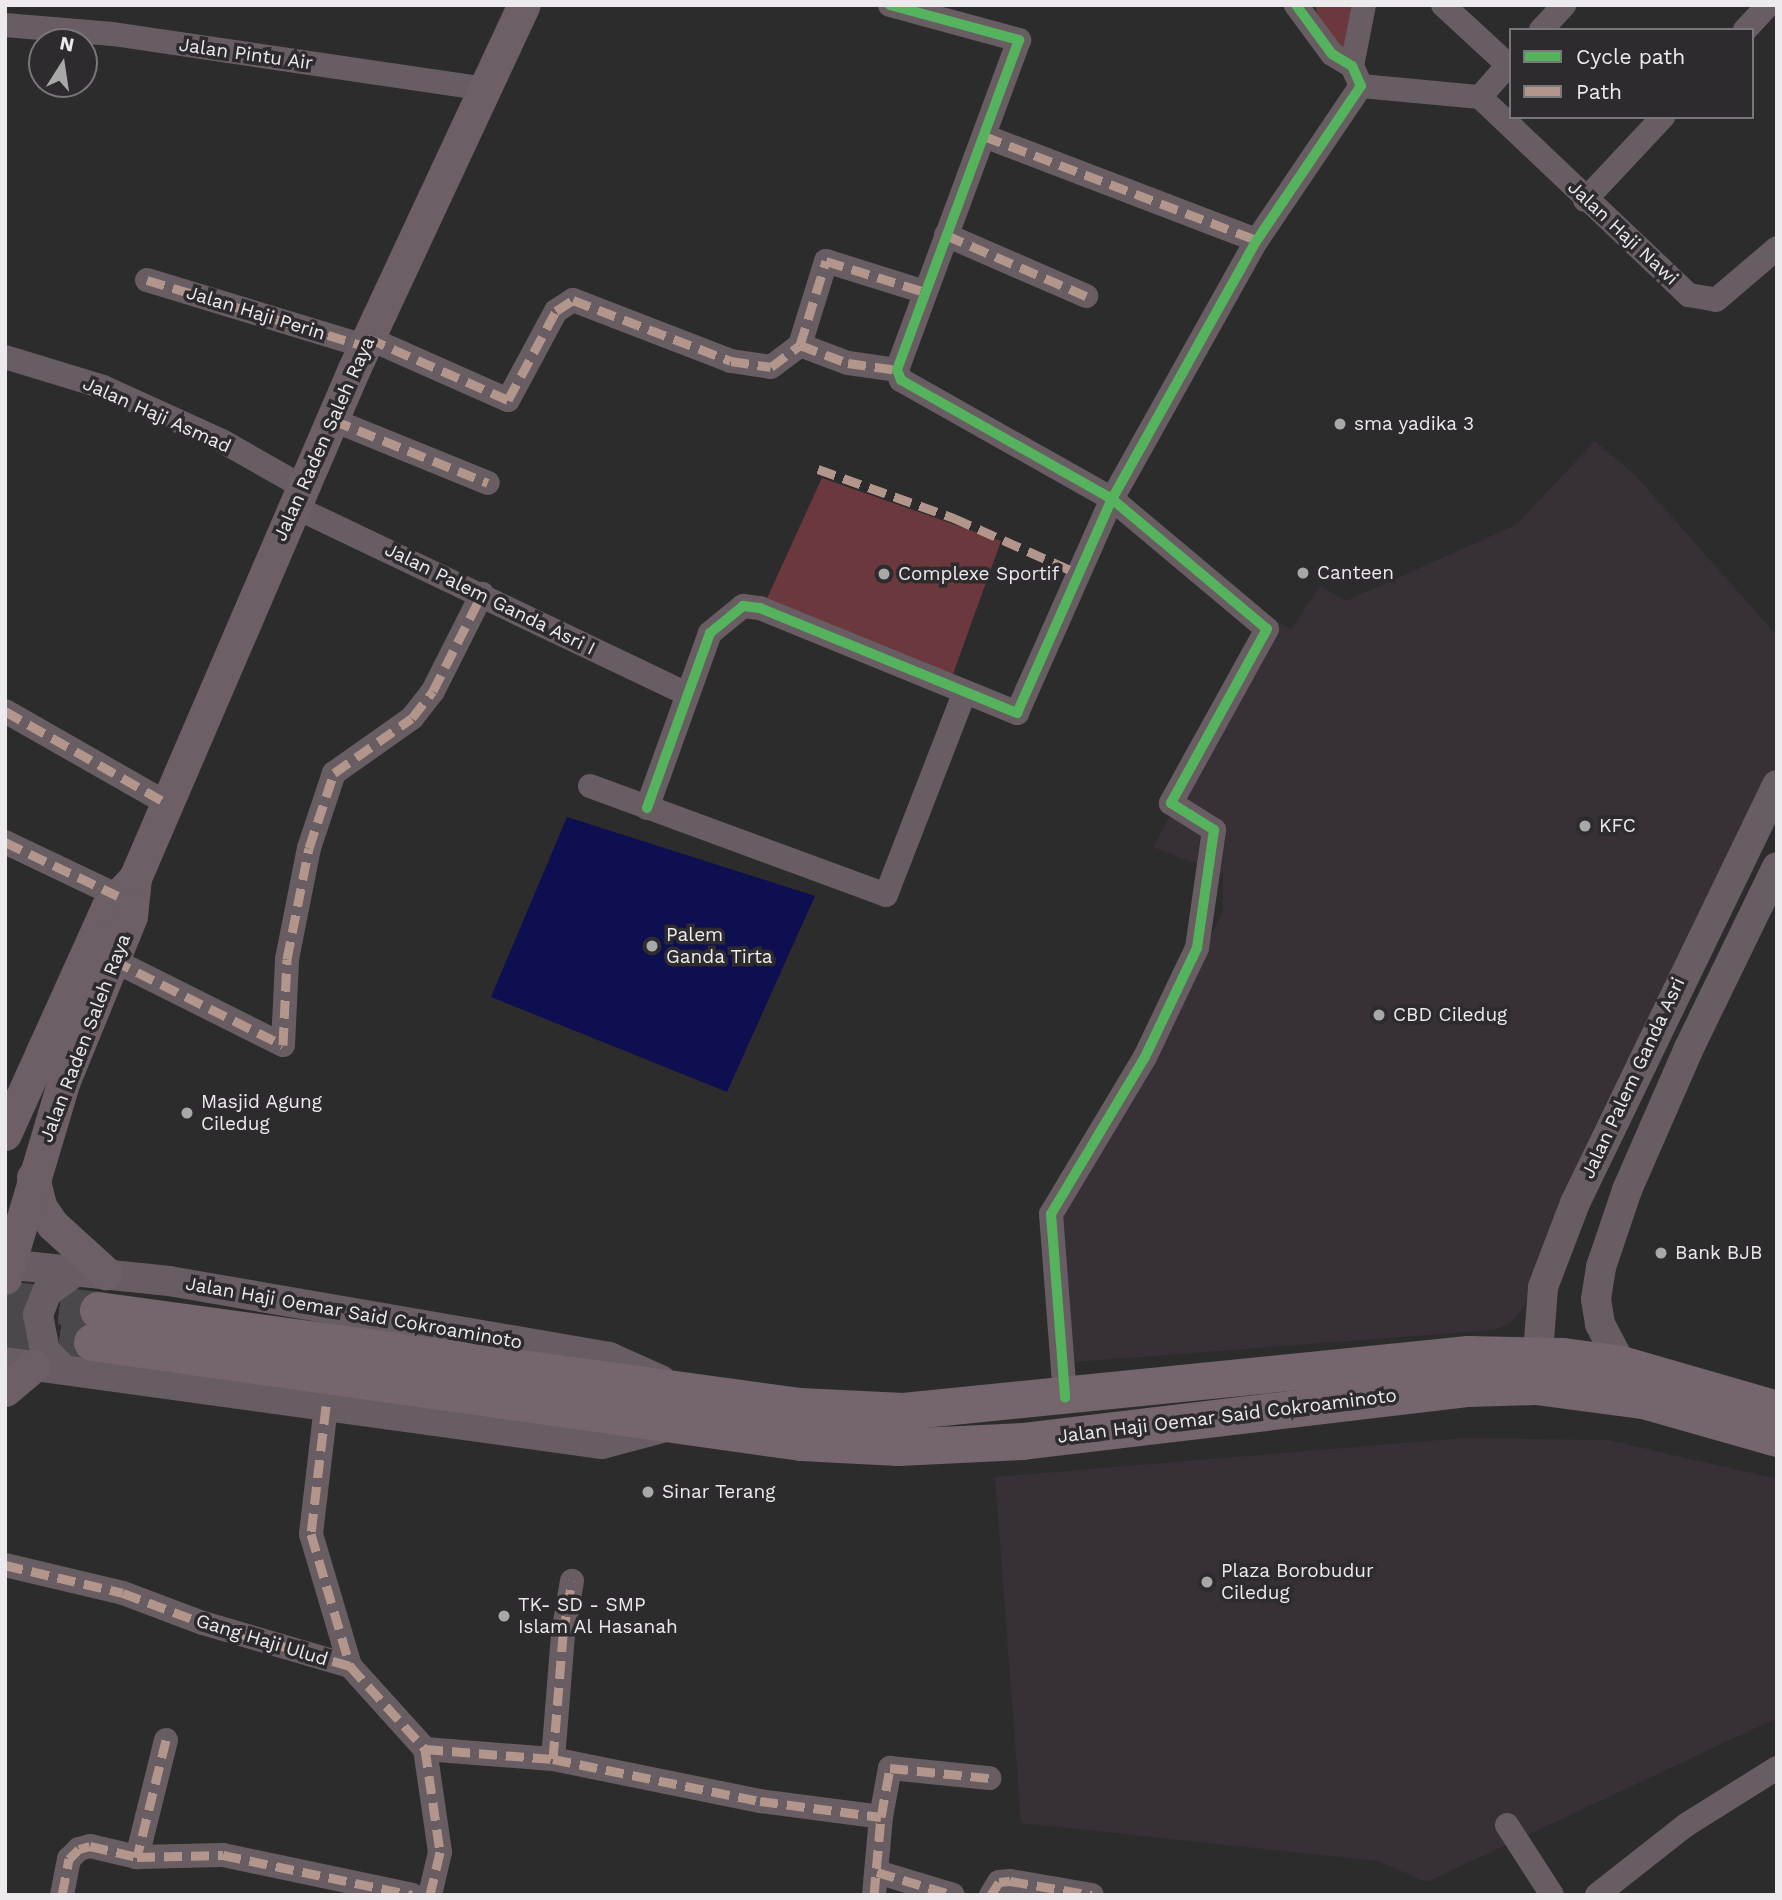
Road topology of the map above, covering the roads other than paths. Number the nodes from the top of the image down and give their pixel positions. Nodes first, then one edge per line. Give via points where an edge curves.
1 (524, 5) edge
2 (890, 5) edge
3 (1364, 5) edge
4 (1443, 5) edge
5 (1564, 5) edge
6 (1768, 5) edge
7 (1294, 6) edge
8 (5, 25) edge
9 (1543, 28) edge
10 (1747, 28) edge
11 (1509, 63) edge
12 (1509, 65) edge
13 (1356, 76) junction
14 (487, 89) junction
15 (1480, 97) junction
16 (1661, 119) edge
17 (984, 136) junction
18 (1585, 200) junction
19 (946, 235) junction
20 (1257, 240) junction
21 (1777, 248) edge
22 (147, 280) dead end
23 (925, 292) junction
24 (1086, 296) dead end
25 (366, 342) junction
26 (800, 345) junction
27 (5, 357) edge
28 (897, 370) junction
29 (333, 420) junction
30 (488, 483) dead end
31 (299, 497) junction
32 (1112, 499) junction
33 (482, 594) junction
34 (685, 693) junction
35 (964, 694) junction
36 (5, 711) edge
37 (1777, 785) edge
38 (590, 786) dead end
39 (166, 803) junction
40 (647, 808) junction
41 (5, 842) edge
42 (1777, 867) edge
43 (127, 887) junction
44 (113, 960) junction
45 (1655, 1030) junction
46 (1689, 1048) junction
47 (5, 1134) edge
48 (33, 1177) junction
49 (6, 1269) edge
50 (92, 1272) junction
51 (1621, 1364) junction
52 (34, 1366) edge
53 (1536, 1370) junction
54 (5, 1391) edge
55 (691, 1393) junction
56 (1065, 1397) junction
57 (326, 1406) junction
58 (1777, 1409) edge
59 (672, 1425) junction
60 (1777, 1438) edge
61 (5, 1565) edge
62 (572, 1581) dead end
63 (350, 1666) junction
64 (166, 1740) dead end
65 (425, 1749) junction
66 (553, 1759) junction
67 (1777, 1768) edge
68 (989, 1778) dead end
69 (881, 1817) junction
70 (1507, 1825) dead end
71 (137, 1857) junction
72 (876, 1883) edge
73 (62, 1895) edge
74 (412, 1895) edge
75 (430, 1895) edge
76 (953, 1895) edge
77 (991, 1895) edge
78 (1092, 1895) edge
79 (1552, 1895) edge
80 (1597, 1895) edge

1 - 14 main road, Jalan Raden Saleh Raya
2 - 17 street via 1019,40
3 - 13 street
4 - 11 street
5 - 9 street
6 - 10 street
7 - 13 street
8 - 14 street, Jalan Pintu Air via 113,34
12 - 15 street
13 - 15 street
13 - 20 street
14 - 25 main road, Jalan Raden Saleh Raya
15 - 18 street, Jalan Haji Nawi
16 - 18 street
17 - 19 street
17 - 20 street
18 - 21 street, Jalan Haji Nawi via 1689,295 1716,300
19 - 23 street
19 - 24 street
20 - 32 street
22 - 25 street, Jalan Haji Perin
23 - 26 street via 826,261
23 - 28 street
25 - 26 street, Jalan Haji Perin via 512,399 556,311 573,300 731,362 771,367
25 - 29 main road, Jalan Raden Saleh Raya
26 - 28 street via 848,363
27 - 31 street, Jalan Haji Asmad via 103,387 222,441
28 - 32 street via 901,380
29 - 30 street
29 - 31 main road, Jalan Raden Saleh Raya
31 - 33 street, Jalan Palem Ganda Asri I
31 - 39 main road, Jalan Raden Saleh Raya
32 - 35 street via 1017,713
32 - 56 street via 1267,629 1171,803 1214,831 1197,948 1145,1057 1051,1214
33 - 34 street, Jalan Palem Ganda Asri I
33 - 44 street via 433,691 412,719 334,773 309,848 287,959 283,1045
34 - 35 street via 710,633 743,606 760,608
34 - 40 street
35 - 40 street via 886,895
36 - 39 street
37 - 45 street, Jalan Palem Ganda Asri
38 - 40 street
39 - 43 main road, Jalan Raden Saleh Raya
41 - 43 street
42 - 46 street, Jalan Palem Ganda Asri
43 - 44 main road, Jalan Raden Saleh Raya via 131,916
43 - 47 main road, Jalan Raden Saleh Raya via 107,908
44 - 48 main road, Jalan Raden Saleh Raya via 63,1083
45 - 46 street
45 - 53 street, Jalan Palem Ganda Asri via 1575,1203 1542,1287
46 - 51 street, Jalan Palem Ganda Asri via 1624,1197 1601,1267 1596,1299 1600,1324
48 - 49 main road, Jalan Raden Saleh Raya
48 - 50 main road via 41,1208
49 - 50 street, Jalan Haji Oemar Said Cokroaminoto
50 - 52 street via 47,1292 38,1315 45,1351
50 - 55 street, Jalan Haji Oemar Said Cokroaminoto via 609,1357
51 - 53 main road, Jalan Haji Oemar Said Cokroaminoto
51 - 58 main road, Jalan Haji Oemar Said Cokroaminoto
52 - 54 main road
52 - 57 street, Jalan Haji Oemar Said Cokroaminoto
53 - 56 main road, Jalan Haji Oemar Said Cokroaminoto via 1468,1354
53 - 59 main road, Jalan Haji Oemar Said Cokroaminoto via 1466,1388 1021,1441 898,1447 801,1442
53 - 60 main road, Jalan Haji Oemar Said Cokroaminoto
55 - 56 main road, Jalan Haji Oemar Said Cokroaminoto via 799,1406 903,1410
55 - 59 main road, Jalan Haji Oemar Said Cokroaminoto via 95,1326
57 - 59 street, Jalan Haji Oemar Said Cokroaminoto via 602,1444
57 - 63 street via 311,1534
61 - 63 street, Gang Haji Ulud via 123,1594
62 - 66 street via 562,1634
63 - 65 street, Gang Haji Ulud
64 - 71 street
65 - 66 street
65 - 75 street via 440,1852
66 - 69 street via 760,1801
67 - 80 street via 1686,1825
68 - 69 street via 890,1768
69 - 72 street
70 - 79 street
71 - 73 street via 90,1846 79,1849 69,1859
71 - 74 street via 223,1855
72 - 76 street
77 - 78 street via 999,1882 1010,1881

